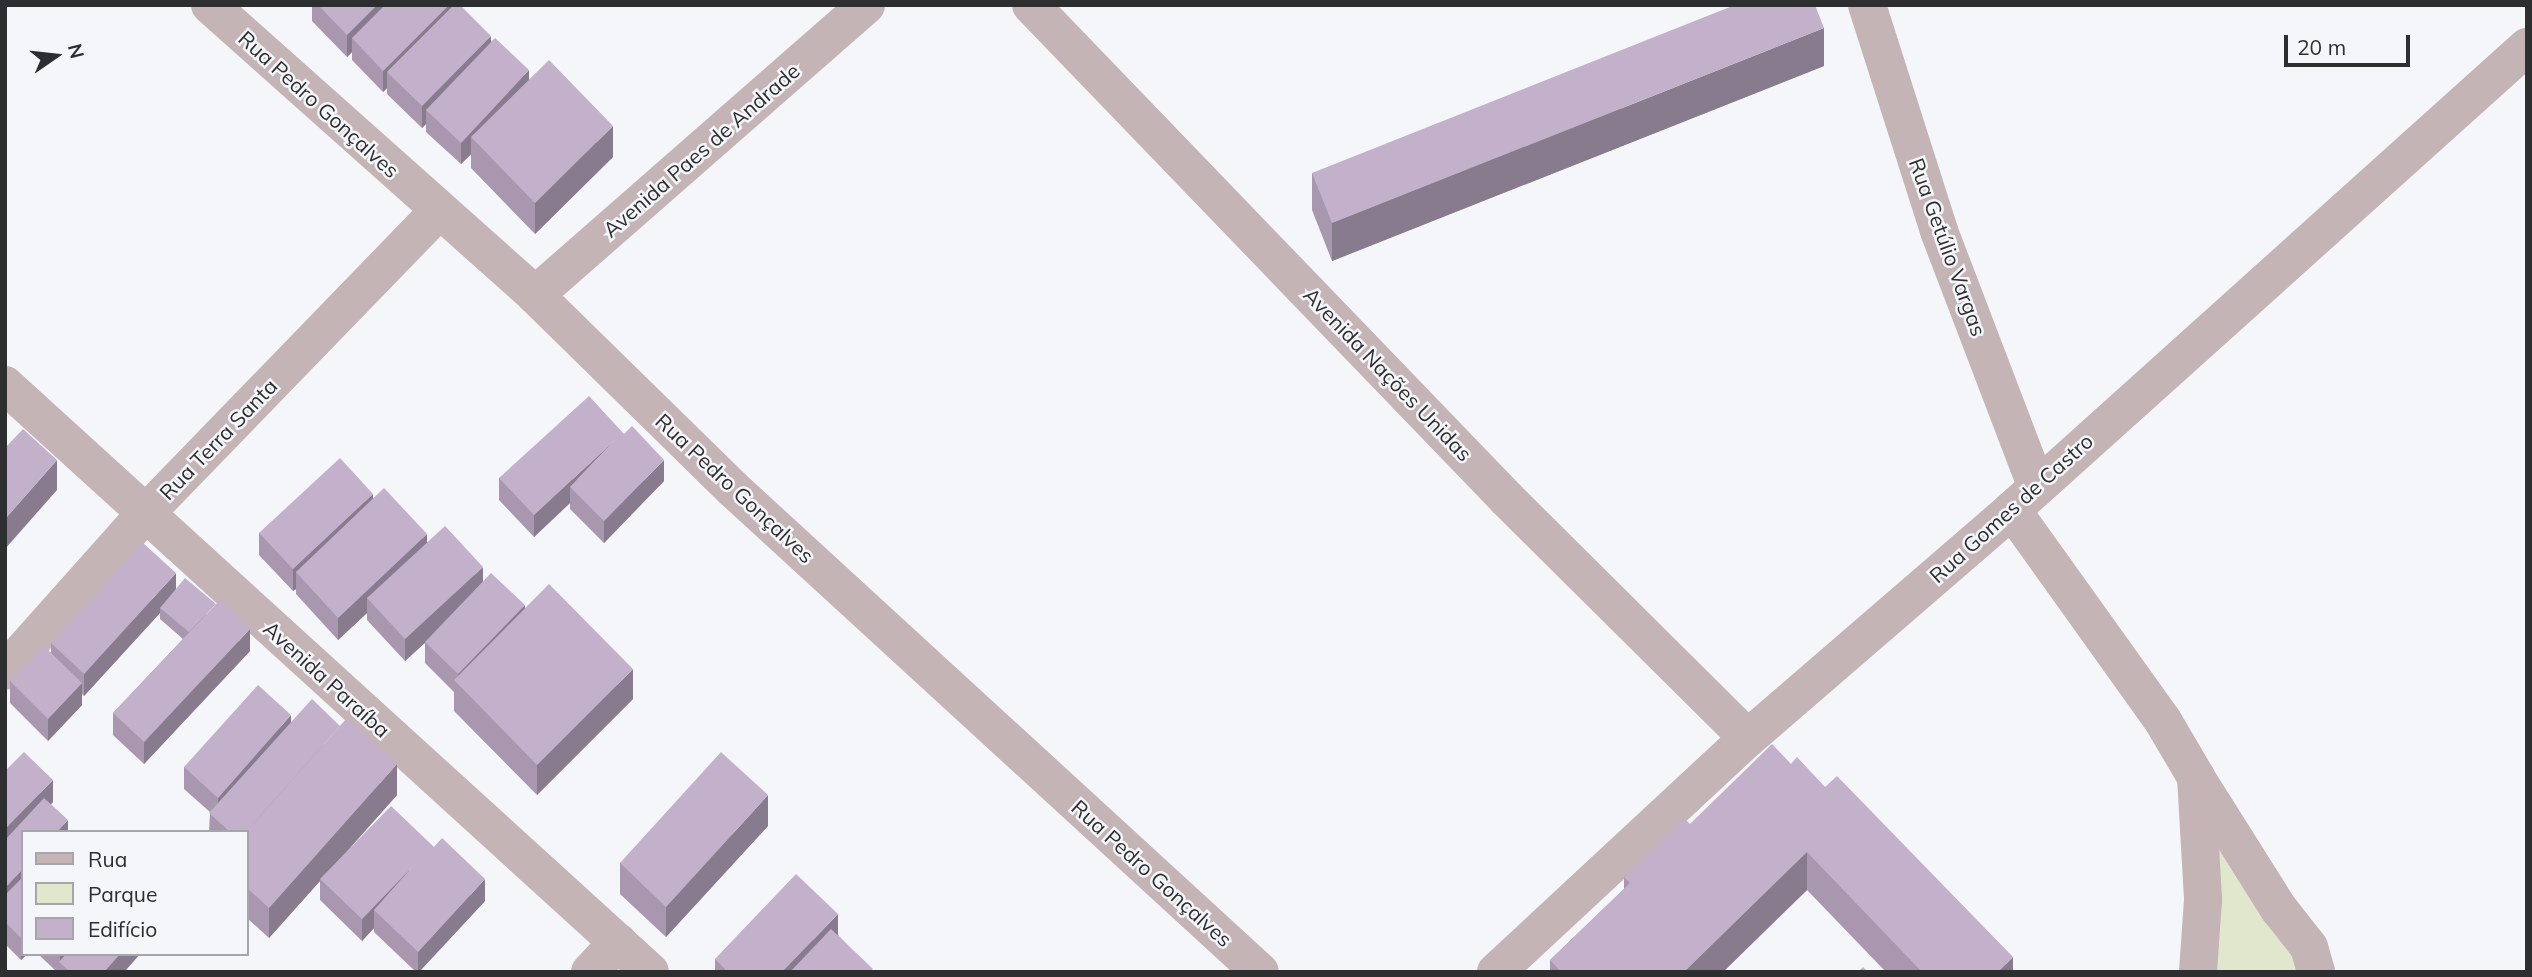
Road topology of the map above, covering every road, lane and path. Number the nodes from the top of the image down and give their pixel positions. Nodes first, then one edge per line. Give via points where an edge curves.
1 (210, 5) edge
2 (866, 5) edge
3 (1031, 5) edge
4 (1867, 5) edge
5 (2527, 47) edge
6 (438, 212) junction
7 (535, 295) junction
8 (5, 385) edge
9 (2024, 498) junction
10 (144, 515) junction
11 (5, 671) edge
12 (1748, 738) junction
13 (2196, 777) junction
14 (618, 942) junction
15 (590, 972) edge
16 (650, 972) edge
17 (1260, 972) edge
18 (1496, 972) edge
19 (2198, 972) edge
20 (2316, 972) edge

1 - 6 street, Rua Pedro Gonçalves
2 - 7 street, Avenida Paes de Andrade
3 - 12 street, Avenida Nações Unidas via 1507,499
4 - 9 street, Rua Getúlio Vargas
5 - 9 street, Rua Gomes de Castro
6 - 7 street, Rua Pedro Gonçalves
6 - 10 street, Rua Terra Santa
7 - 17 street, Rua Pedro Gonçalves via 733,488
8 - 10 street, Avenida Paraíba
9 - 12 street, Rua Gomes de Castro
9 - 13 street, Rua Getúlio Vargas
10 - 11 street, Rua Terra Santa
10 - 14 street, Avenida Paraíba
12 - 18 street, Rua Gomes de Castro
13 - 19 street, Rua Getúlio Vargas via 2203,900
13 - 20 street, Rua Getúlio Vargas via 2309,947
14 - 15 street
14 - 16 street, Avenida Paraíba

